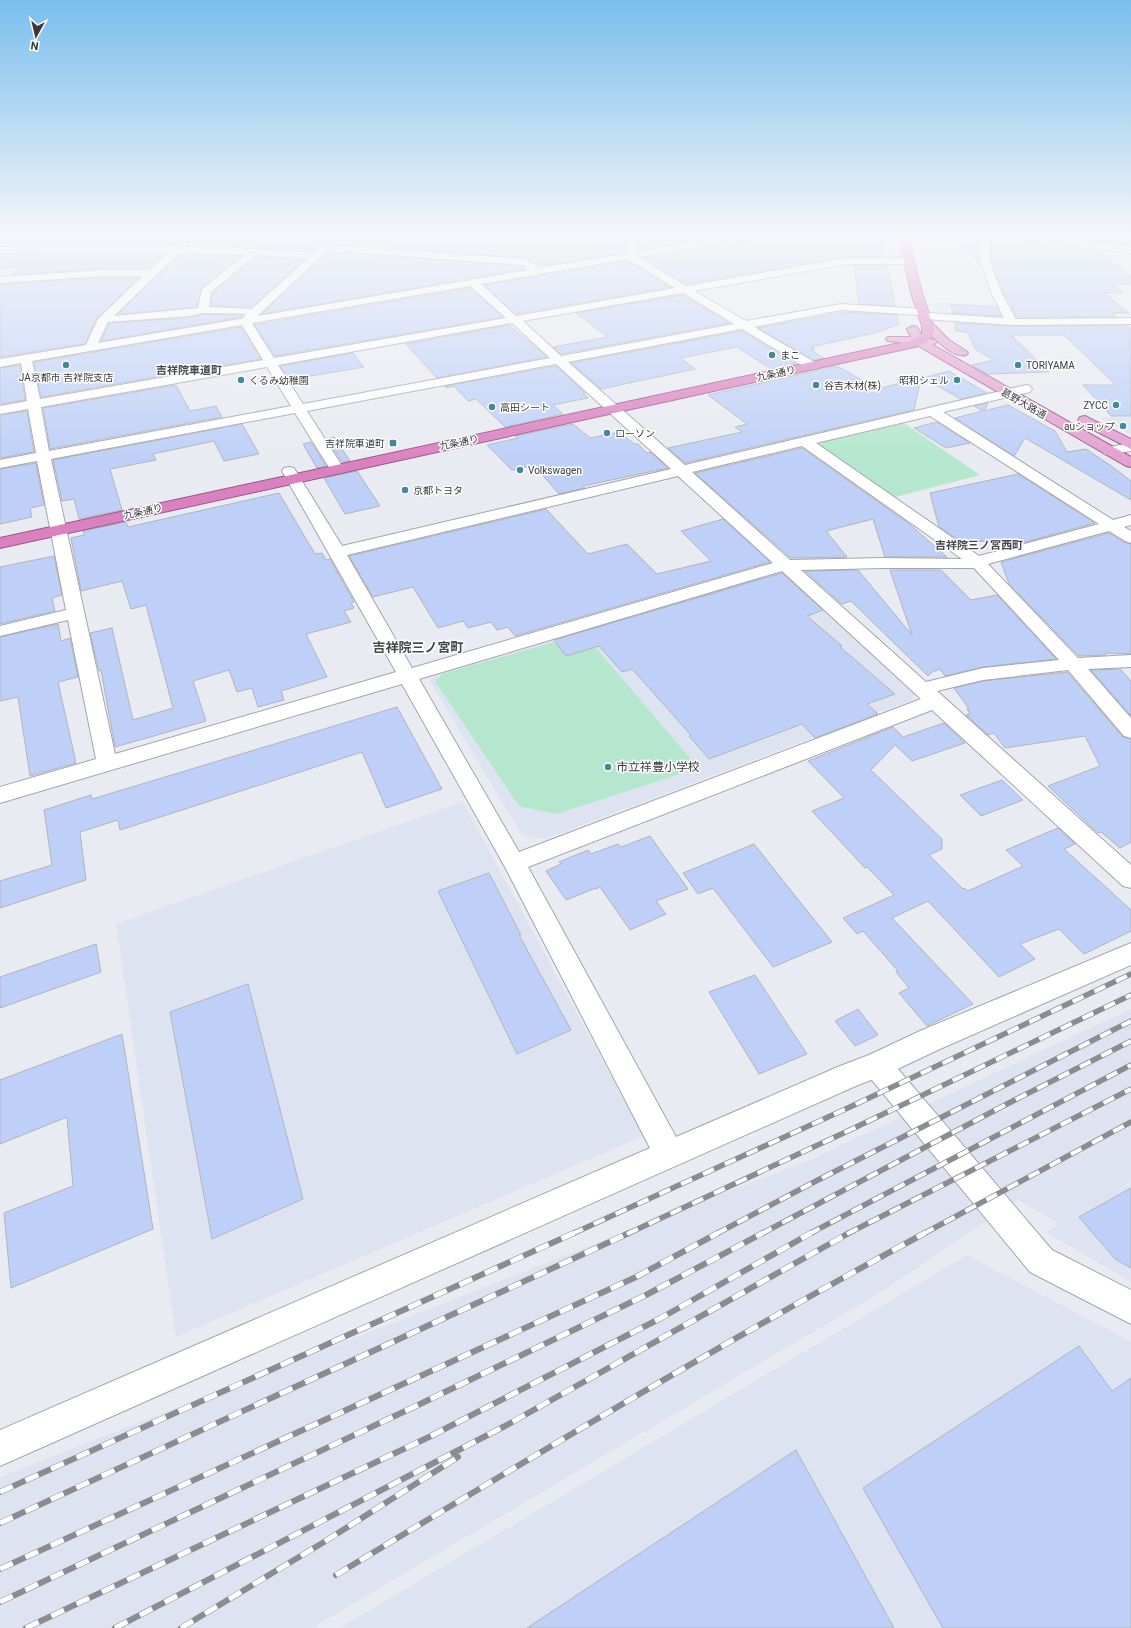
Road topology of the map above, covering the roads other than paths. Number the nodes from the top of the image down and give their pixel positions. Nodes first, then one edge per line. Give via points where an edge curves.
1 (113, 310) edge
2 (203, 310) joint
3 (259, 310) edge
4 (295, 310) edge
5 (503, 310) edge
6 (569, 310) edge
7 (719, 310) edge
8 (824, 310) edge
9 (891, 310) edge
10 (922, 310) edge
11 (1006, 310) edge
12 (908, 311) junction
13 (251, 317) junction
14 (105, 318) junction
15 (925, 318) junction
16 (514, 320) junction
17 (1131, 321) edge
18 (1012, 322) junction
19 (742, 324) junction
20 (913, 329) junction
21 (892, 339) junction
22 (919, 342) junction
23 (90, 348) junction
24 (961, 352) junction
25 (26, 358) junction
26 (557, 359) junction
27 (269, 362) junction
28 (806, 362) junction
29 (0, 363) edge
30 (1000, 374) dead end
31 (1010, 387) junction
32 (1026, 389) joint
33 (1039, 396) dead end
34 (34, 404) junction
35 (610, 405) junction
36 (300, 407) junction
37 (0, 410) edge
38 (932, 411) junction
39 (1072, 413) dead end
40 (804, 441) junction
41 (1131, 446) edge
42 (1109, 451) junction
43 (43, 456) junction
44 (1131, 463) edge
45 (0, 464) edge
46 (335, 465) junction
47 (682, 470) junction
48 (292, 474) junction
49 (1131, 520) edge
50 (57, 526) junction
51 (1110, 526) junction
52 (0, 533) edge
53 (1131, 538) edge
54 (0, 543) edge
55 (337, 552) junction
56 (978, 563) junction
57 (785, 565) junction
58 (75, 613) junction
59 (0, 631) edge
60 (1131, 661) edge
61 (1073, 664) junction
62 (407, 675) junction
63 (929, 695) junction
64 (1131, 730) edge
65 (107, 763) junction
66 (0, 795) edge
67 (514, 863) junction
68 (1131, 879) edge
69 (1131, 954) edge
70 (877, 1066) junction
71 (669, 1154) junction
72 (1131, 1308) edge
73 (0, 1448) edge

1 - 14 street
2 - 13 street
2 - 14 street
3 - 13 street
4 - 13 street
5 - 16 street
6 - 16 street
7 - 19 street
8 - 19 street
9 - 12 street
10 - 15 highway, 葛野大路通
11 - 18 street
12 - 15 street
12 - 20 highway
13 - 23 street
13 - 27 street via 247,325
14 - 23 street
15 - 18 street
15 - 22 highway via 927,335
15 - 24 main road, 葛野大路通 via 945,342
16 - 26 street
16 - 27 street
17 - 18 street
19 - 26 street
19 - 28 street
20 - 21 highway, 九条通り
20 - 22 main road
21 - 22 main road
21 - 28 highway, 九条通り
22 - 24 main road via 942,345
22 - 28 highway, 九条通り
22 - 31 main road, 葛野大路通
23 - 25 street
24 - 30 main road, 葛野大路通
25 - 29 street
25 - 34 street
26 - 35 street
26 - 36 street
27 - 34 street
27 - 36 street
28 - 35 highway, 九条通り
31 - 32 street
31 - 38 street
31 - 42 main road, 葛野大路通
32 - 33 main road, 葛野大路通
34 - 37 street
34 - 43 street
35 - 46 highway, 九条通り
35 - 47 street
36 - 43 street
36 - 46 street
38 - 40 street
38 - 51 street
39 - 41 main road
40 - 47 street
40 - 56 street
41 - 42 street
42 - 44 main road, 葛野大路通
43 - 45 street
43 - 50 street
46 - 48 highway, 九条通り
47 - 55 street
47 - 57 street
48 - 50 highway, 九条通り
48 - 55 street
49 - 51 street
50 - 52 highway, 九条通り
50 - 54 highway, 九条通り
50 - 58 street
51 - 53 street
51 - 56 street
55 - 62 street
56 - 57 street
56 - 61 street
57 - 62 street
57 - 63 street
58 - 59 street
58 - 65 street
60 - 61 street
61 - 63 street via 983,674
61 - 64 street
62 - 65 street
62 - 67 street
63 - 67 street
63 - 68 street
65 - 66 street
67 - 71 street
69 - 70 street via 930,1040
70 - 71 street via 850,1074
70 - 72 street via 1040,1261
71 - 73 street

